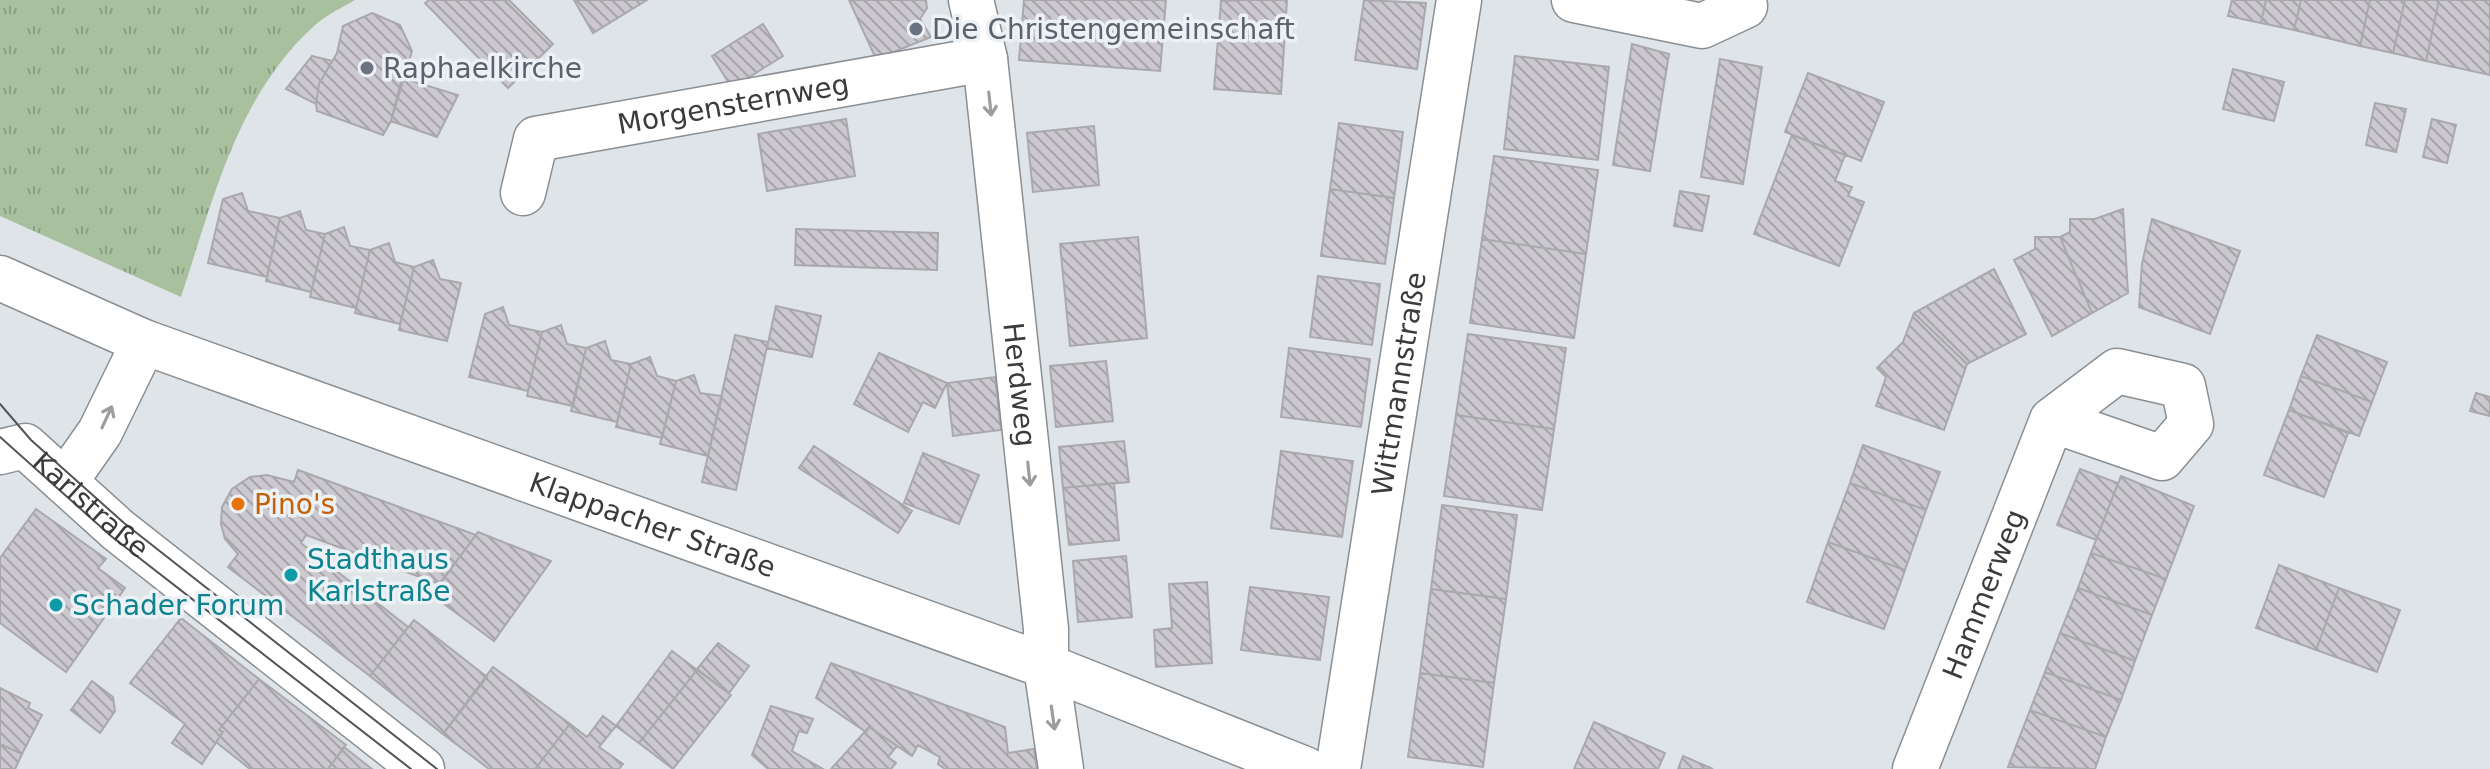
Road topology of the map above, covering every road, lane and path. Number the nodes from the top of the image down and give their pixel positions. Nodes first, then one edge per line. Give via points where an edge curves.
1 (971, 0) edge
2 (1459, 0) edge
3 (1574, 0) edge
4 (1745, 6) dead end
5 (985, 59) junction
6 (523, 193) dead end
7 (0, 278) edge
8 (144, 342) junction
9 (2052, 420) dead end
10 (12, 449) edge
11 (65, 482) junction
12 (1046, 666) junction
13 (422, 769) edge
14 (1061, 769) edge
15 (1305, 769) edge
16 (1338, 769) edge
17 (1915, 769) edge

1 - 5 street, Herdweg
2 - 16 street, Wittmannstraße
3 - 4 street via 1702,26
5 - 6 street, Morgensternweg via 536,139
5 -> 12 street, Herdweg
7 - 8 street, Klappacher Straße
11 -> 8 street via 100,432
8 - 12 street, Klappacher Straße
9 - 17 street, Hammerweg
10 - 11 street, Karlstraße
11 - 13 street, Karlstraße via 118,530
12 -> 14 street, Herdweg
12 - 15 street, Klappacher Straße

